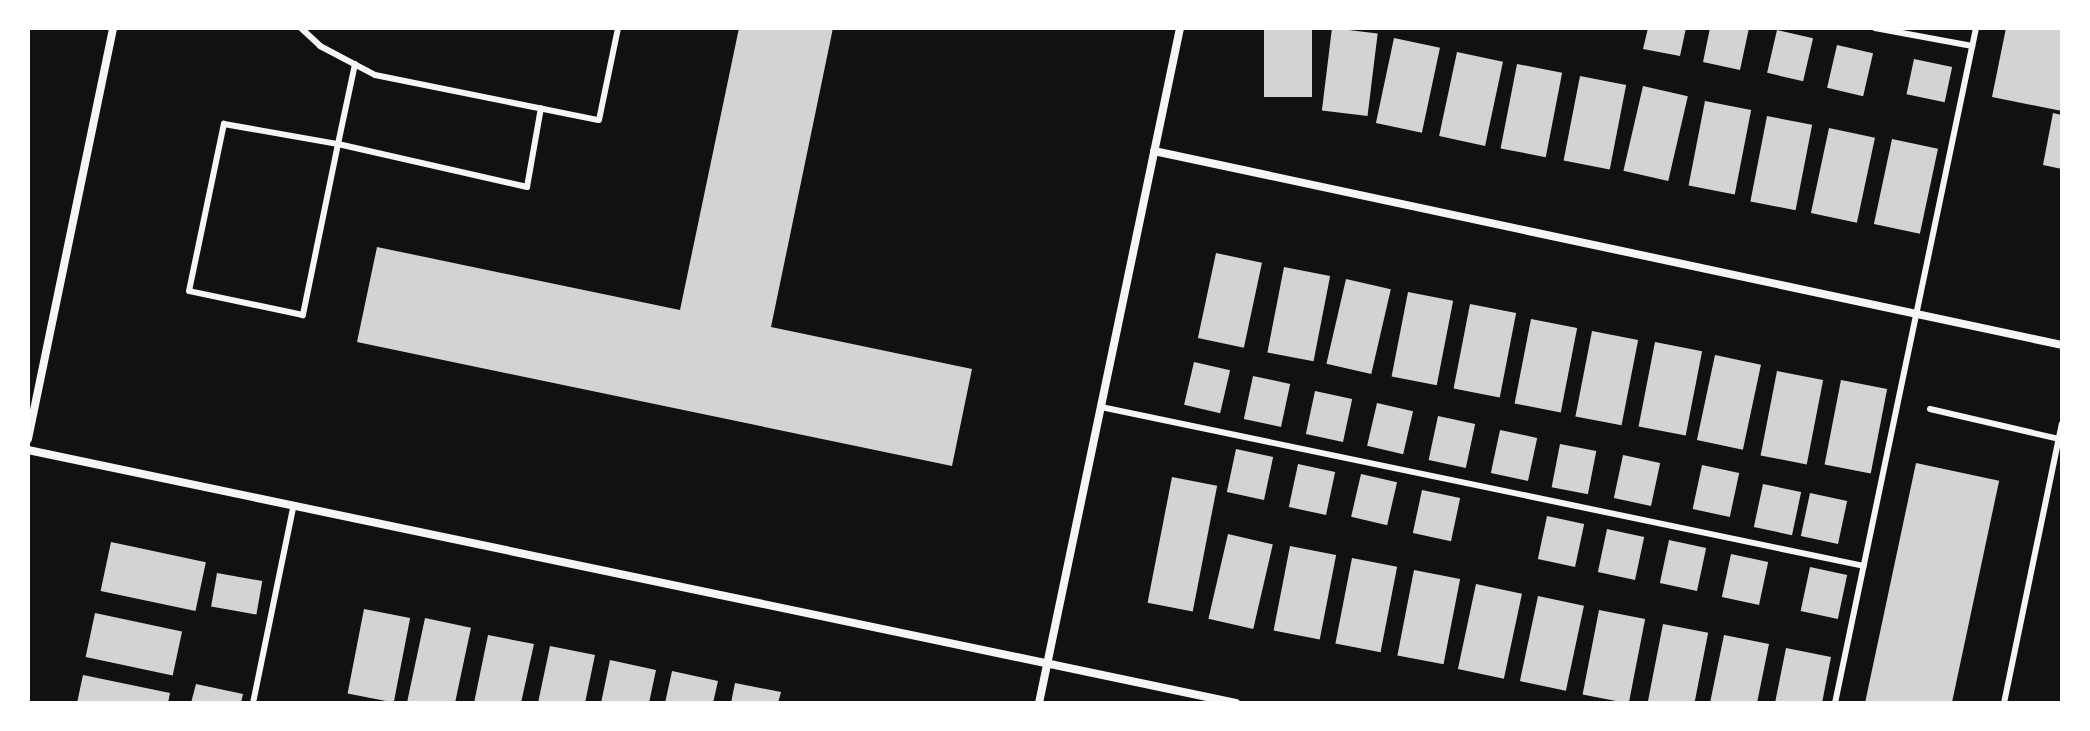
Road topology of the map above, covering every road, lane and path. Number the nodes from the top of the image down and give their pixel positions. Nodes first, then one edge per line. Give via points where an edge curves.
1 (113, 28) edge
2 (301, 28) edge
3 (618, 28) edge
4 (1180, 28) edge
5 (1875, 28) edge
6 (1976, 28) edge
7 (1972, 46) junction
8 (355, 64) junction
9 (541, 108) junction
10 (338, 144) junction
11 (1154, 151) junction
12 (1916, 315) junction
13 (2062, 345) edge
14 (1101, 407) junction
15 (1930, 409) dead end
16 (2062, 424) edge
17 (28, 439) edge
18 (2059, 439) junction
19 (28, 450) edge
20 (293, 508) junction
21 (1864, 566) junction
22 (1047, 664) junction
23 (253, 703) edge
24 (1039, 703) edge
25 (1236, 703) edge
26 (1835, 703) edge
27 (2004, 703) edge

1 - 17 street
2 - 8 lane via 320,46
3 - 9 lane via 599,120
4 - 11 street
5 - 7 lane
6 - 7 lane
7 - 12 lane
8 - 9 lane via 375,75
8 - 10 lane
9 - 10 lane via 527,187
10 - 10 lane via 303,315 189,291 224,124
11 - 12 street
11 - 14 street
12 - 13 street
12 - 21 lane
14 - 21 lane
14 - 22 street
15 - 18 lane
16 - 18 lane
18 - 27 lane
19 - 20 street
20 - 22 street
20 - 23 lane
21 - 26 lane
22 - 24 street
22 - 25 street

